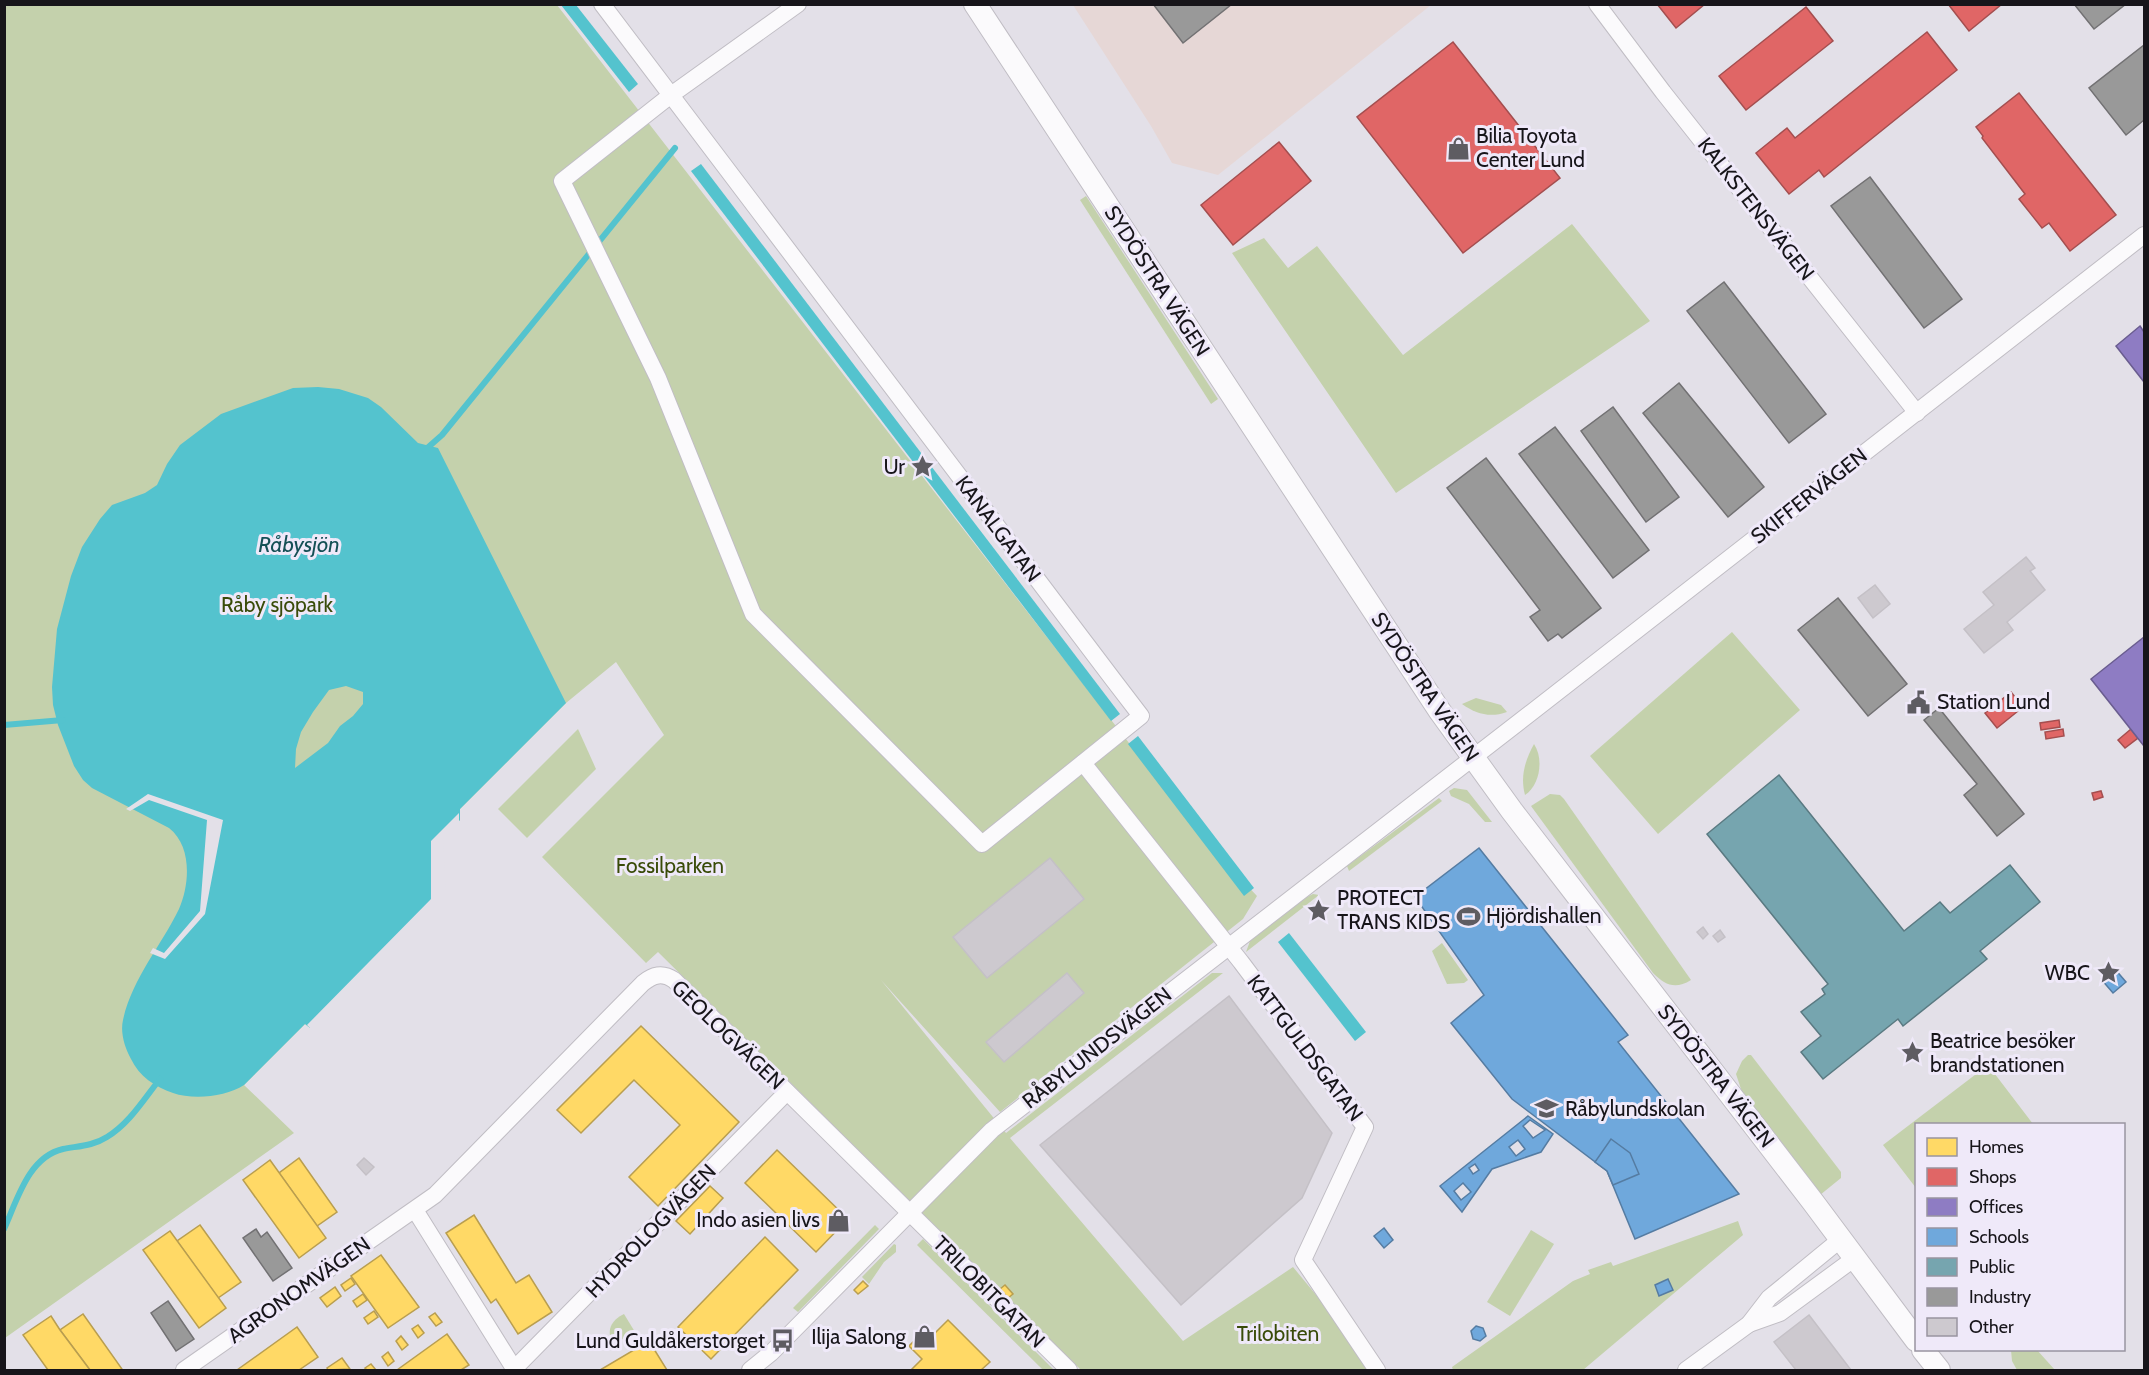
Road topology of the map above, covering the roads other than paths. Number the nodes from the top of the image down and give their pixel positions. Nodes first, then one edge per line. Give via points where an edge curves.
1 (602, 4) edge
2 (798, 4) edge
3 (975, 4) edge
4 (1597, 4) edge
5 (671, 95) junction
6 (2145, 235) edge
7 (1917, 413) junction
8 (1473, 758) junction
9 (1083, 763) junction
10 (1227, 947) junction
11 (787, 1092) junction
12 (415, 1210) junction
13 (909, 1212) junction
14 (1841, 1239) junction
15 (1855, 1258) junction
16 (1749, 1324) junction
17 (1915, 1337) edge
18 (1924, 1351) edge
19 (514, 1370) edge
20 (184, 1371) edge
21 (750, 1371) edge
22 (1069, 1371) edge
23 (1377, 1371) edge
24 (1686, 1371) edge
25 (1939, 1371) edge

1 - 5 street, KANALGATAN
2 - 5 street
3 - 8 main road, SYDÖSTRA VÄGEN via 1380,623
4 - 7 street, KALKSTENSVÄGEN
5 - 9 street, KANALGATAN via 1141,716
5 - 9 street, KANALGATAN via 562,181 658,378 753,614 982,844
6 - 7 street, SKIFFERVÄGEN
7 - 8 street, SKIFFERVÄGEN
8 - 10 street, RÅBYLUNDSVÄGEN
8 - 14 main road, SYDÖSTRA VÄGEN
9 - 10 street
10 - 13 street, RÅBYLUNDSVÄGEN via 992,1130
10 - 23 street, KATTGULDSGATAN via 1365,1127 1303,1260
11 - 12 street, GEOLOGVÄGEN via 674,980 655,976 643,983 508,1123
11 - 13 street, GEOLOGVÄGEN
11 - 19 street, HYDROLOGVÄGEN
12 - 19 street
12 - 20 street, AGRONOMVÄGEN
13 - 21 street, RÅBYLUNDSVÄGEN
13 - 22 street, TRILOBITGATAN
14 - 15 main road, SYDÖSTRA VÄGEN
14 - 16 street via 1769,1298
15 - 16 street via 1780,1312
15 - 17 main road, SYDÖSTRA VÄGEN
16 - 24 street
18 - 25 main road

